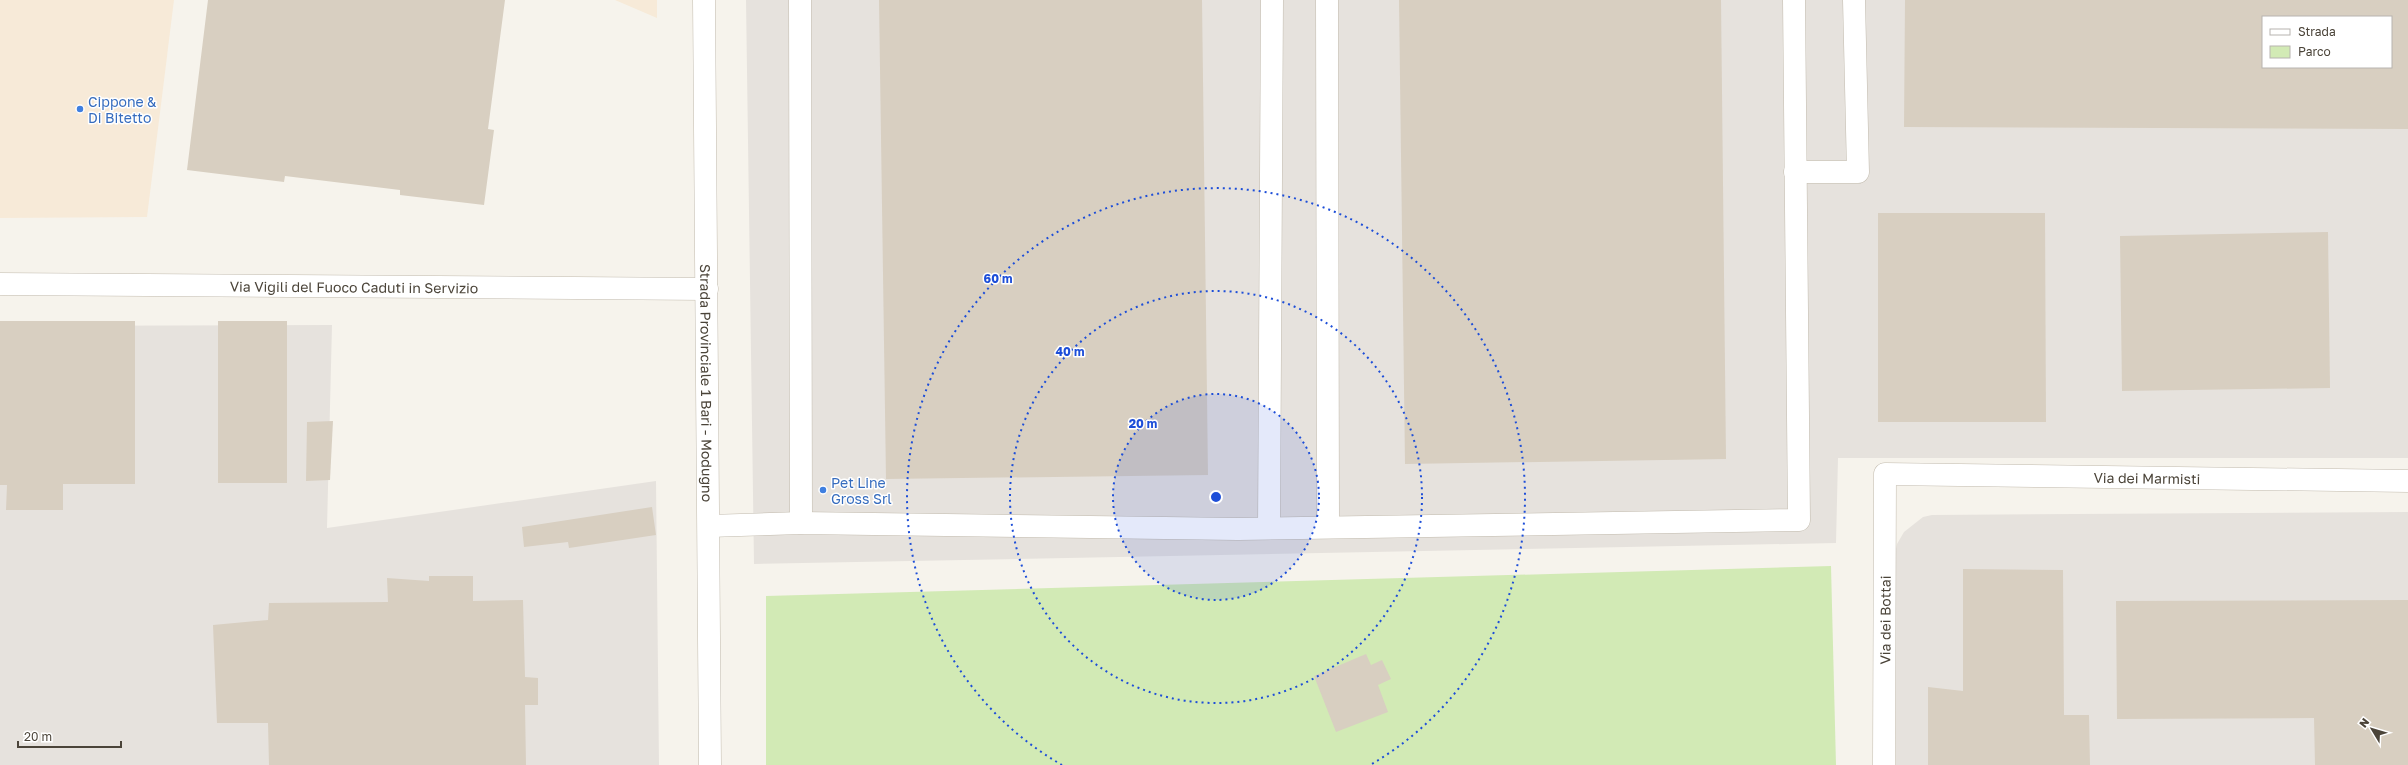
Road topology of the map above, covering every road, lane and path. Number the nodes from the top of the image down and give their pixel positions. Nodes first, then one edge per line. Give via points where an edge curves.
1 (704, 0) edge
2 (800, 0) edge
3 (1272, 0) edge
4 (1327, 0) edge
5 (1794, 0) edge
6 (1854, 0) edge
7 (1795, 172) junction
8 (0, 284) edge
9 (707, 289) junction
10 (1886, 474) joint
11 (2408, 481) edge
12 (801, 523) junction
13 (709, 526) junction
14 (1328, 527) junction
15 (1269, 528) junction
16 (710, 765) edge
17 (1884, 765) edge

1 - 9 street, Strada Provinciale 1 Bari - Modugno
2 - 12 street
3 - 15 street
4 - 14 street
5 - 7 street
6 - 7 street via 1858,172
7 - 14 street via 1799,520
8 - 9 street, Via Vigili del Fuoco Caduti in Servizio
9 - 13 street, Strada Provinciale 1 Bari - Modugno
10 - 11 street, Via dei Marmisti
10 - 17 street, Via dei Bottai
12 - 13 street
12 - 15 street
13 - 16 street, Strada Provinciale 1 Bari - Modugno
14 - 15 street

